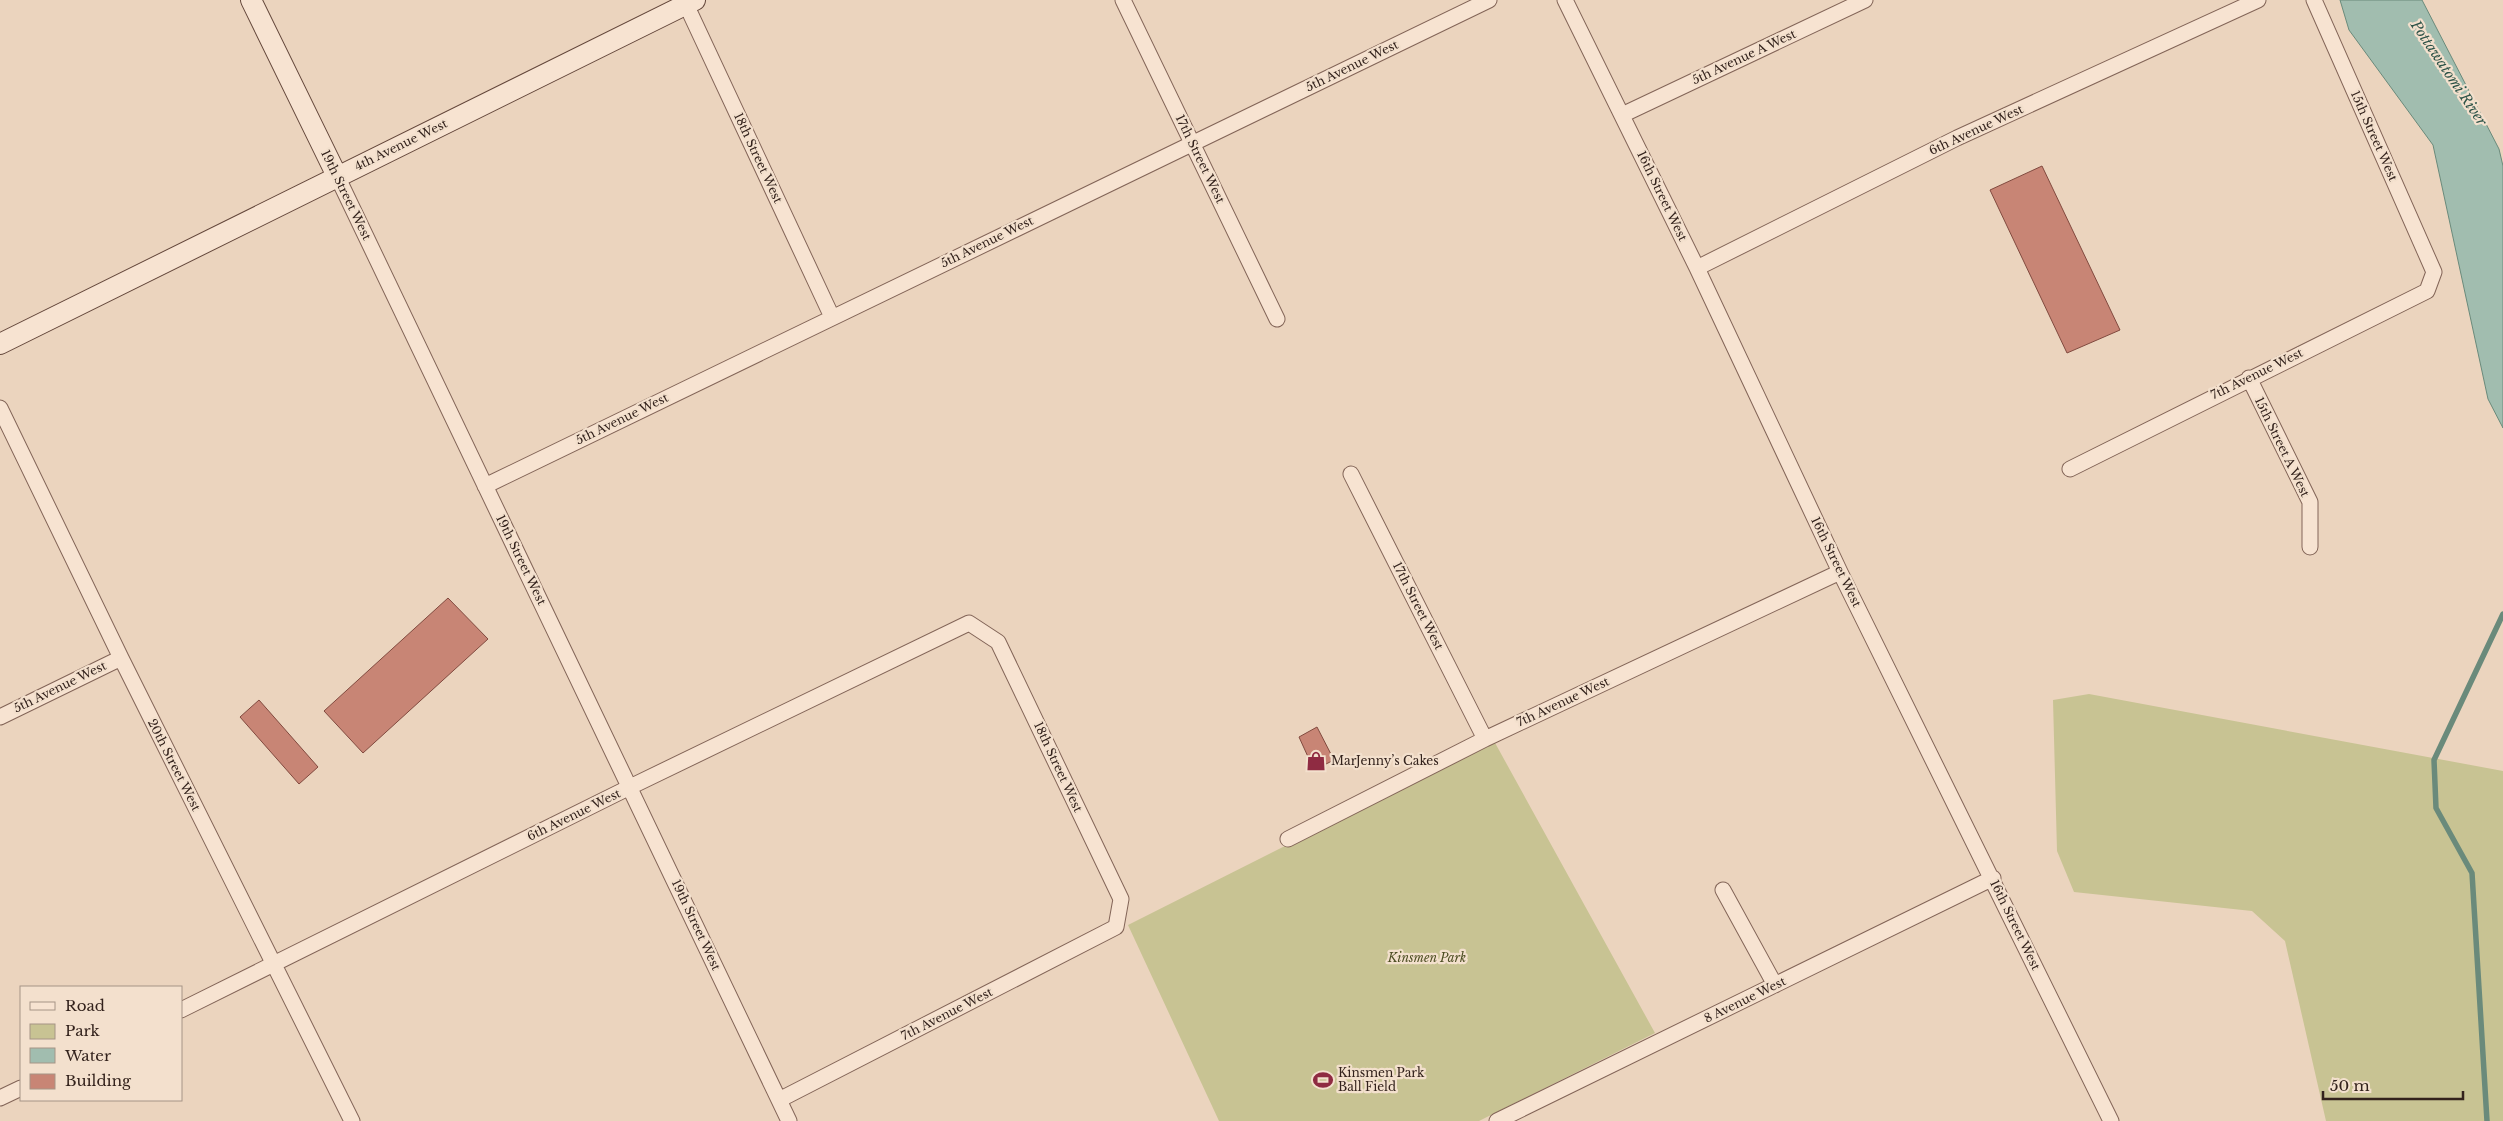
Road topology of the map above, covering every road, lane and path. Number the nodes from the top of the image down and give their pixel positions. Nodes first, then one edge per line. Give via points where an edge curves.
1 (251, 0) edge
2 (1124, 0) edge
3 (1489, 0) edge
4 (1565, 0) edge
5 (1865, 0) edge
6 (2258, 0) edge
7 (2314, 0) edge
8 (688, 1) edge
9 (1622, 115) junction
10 (1192, 144) junction
11 (337, 176) junction
12 (1696, 268) junction
13 (2434, 272) joint
14 (832, 317) junction
15 (1277, 319) dead end
16 (0, 344) edge
17 (2249, 378) junction
18 (0, 408) edge
19 (2070, 469) dead end
20 (1351, 474) dead end
21 (485, 486) junction
22 (2310, 547) dead end
23 (1840, 572) junction
24 (969, 623) joint
25 (121, 658) junction
26 (0, 717) edge
27 (1485, 738) junction
28 (630, 787) junction
29 (1288, 839) dead end
30 (1993, 878) junction
31 (1723, 890) dead end
32 (1116, 927) joint
33 (274, 964) junction
34 (1775, 985) junction
35 (182, 1010) edge
36 (20, 1088) edge
37 (0, 1098) edge
38 (779, 1100) junction
39 (352, 1121) edge
40 (789, 1121) edge
41 (1497, 1121) edge
42 (2111, 1121) edge

1 - 11 street, 19th Street West
2 - 10 street, 17th Street West
3 - 10 street, 5th Avenue West
4 - 9 street, 16th Street West
5 - 9 street, 5th Avenue A West
6 - 12 street, 6th Avenue West via 1957,138
7 - 13 street, 15th Street West
8 - 11 street, 4th Avenue West
8 - 14 street, 18th Street West
9 - 12 street, 16th Street West
10 - 14 street, 5th Avenue West
10 - 15 street, 17th Street West
11 - 16 street, 4th Avenue West
11 - 21 street, 19th Street West
12 - 23 street, 16th Street West
13 - 17 street, 7th Avenue West via 2427,292
14 - 21 street, 5th Avenue West
17 - 19 street, 7th Avenue West
17 - 22 street, 15th Street A West via 2310,502
18 - 25 street, 20th Street West
20 - 27 street, 17th Street West
21 - 28 street, 19th Street West
23 - 27 street, 7th Avenue West
23 - 30 street, 16th Street West
24 - 28 street, 6th Avenue West
24 - 32 street, 18th Street West via 998,642 1121,899
25 - 26 street, 5th Avenue West
25 - 33 street, 20th Street West
27 - 29 street, 7th Avenue West
28 - 33 street, 6th Avenue West
28 - 38 street, 19th Street West
30 - 34 street, 8 Avenue West
30 - 42 street, 16th Street West
31 - 34 street
32 - 38 street, 7th Avenue West
33 - 35 street, 6th Avenue West
33 - 39 street, 20th Street West
34 - 41 street, 8 Avenue West
36 - 37 street
38 - 40 street, 19th Street West

